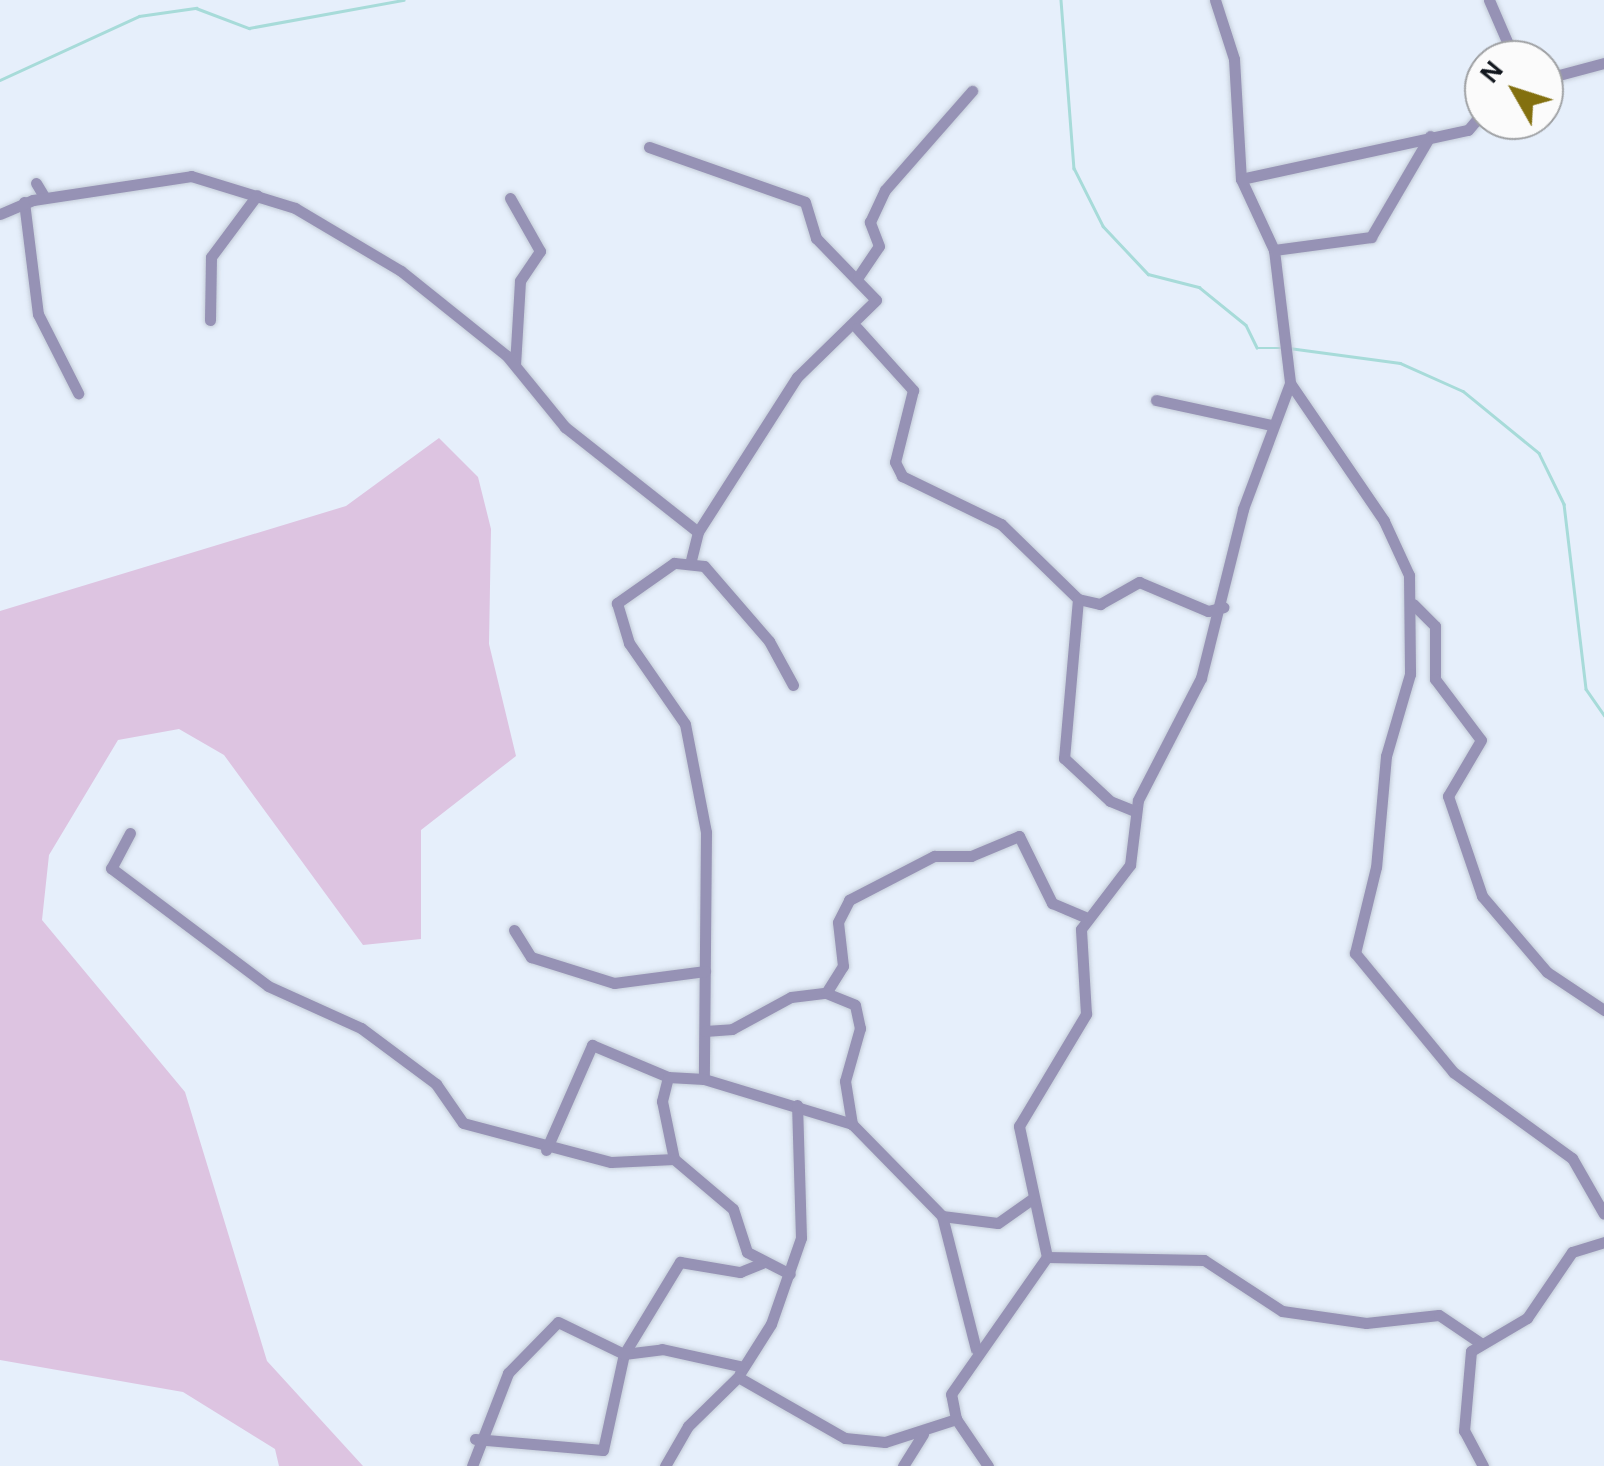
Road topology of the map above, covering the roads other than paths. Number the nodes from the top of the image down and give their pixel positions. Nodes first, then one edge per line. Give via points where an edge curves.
1 (1215, 0) edge
2 (1489, 0) edge
3 (1506, 40) edge
4 (1604, 64) edge
5 (1564, 74) edge
6 (972, 91) dead end
7 (1464, 131) edge
8 (1430, 136) junction
9 (649, 147) dead end
10 (1241, 178) junction
11 (258, 195) junction
12 (510, 198) dead end
13 (34, 200) junction
14 (0, 214) edge
15 (1274, 250) junction
16 (858, 278) junction
17 (210, 320) dead end
18 (857, 328) junction
19 (515, 366) junction
20 (1290, 383) junction
21 (78, 394) dead end
22 (1156, 400) dead end
23 (1272, 425) junction
24 (698, 532) junction
25 (691, 560) junction
26 (1078, 599) junction
27 (1413, 604) junction
28 (1224, 606) junction
29 (793, 685) dead end
30 (1135, 812) junction
31 (130, 833) dead end
32 (1087, 918) junction
33 (514, 930) dead end
34 (705, 971) junction
35 (826, 993) junction
36 (1604, 1010) edge
37 (705, 1031) junction
38 (668, 1078) junction
39 (704, 1079) junction
40 (798, 1105) junction
41 (852, 1124) junction
42 (546, 1150) junction
43 (674, 1160) junction
44 (1600, 1195) edge
45 (1032, 1199) junction
46 (1604, 1214) edge
47 (942, 1216) junction
48 (1604, 1242) edge
49 (1048, 1256) junction
50 (762, 1262) junction
51 (790, 1274) junction
52 (1478, 1342) junction
53 (976, 1349) junction
54 (624, 1354) junction
55 (740, 1372) junction
56 (956, 1420) junction
57 (923, 1434) junction
58 (475, 1439) junction
59 (472, 1466) edge
60 (665, 1466) edge
61 (903, 1466) edge
62 (988, 1466) edge
63 (1484, 1466) edge

1 - 10 street via 1234,60
2 - 3 street
4 - 5 street
6 - 16 street via 885,190 870,222 880,246
7 - 8 street
8 - 10 street via 1347,163
8 - 15 street via 1370,238
9 - 16 street via 805,202 816,238
10 - 15 street
11 - 13 street via 190,176
11 - 17 street via 211,257
11 - 19 street via 401,271
12 - 19 street via 540,251 520,282
13 - 14 street
13 - 21 street via 38,314
15 - 20 street
16 - 18 street via 876,300
18 - 24 street via 797,377
18 - 26 street via 913,390 895,462 902,476 1001,524
19 - 24 street via 566,427
20 - 23 street
20 - 27 street via 1392,536
22 - 23 street
23 - 28 street
24 - 25 street
25 - 29 street via 740,602
25 - 34 street via 657,571 614,612 684,724 706,832
26 - 28 street via 1100,604 1139,582 1208,612
26 - 30 street via 1064,758 1110,801
27 - 36 street via 1434,626 1435,679 1481,740 1448,796 1482,896 1547,972
27 - 44 street via 1404,708 1386,756 1376,867 1355,952 1453,1072 1564,1149
28 - 30 street via 1184,722
30 - 32 street via 1130,865
31 - 42 street via 111,868 268,986 361,1028 436,1084 463,1123
32 - 35 street via 1052,903 1019,836 970,856 934,856 849,900 838,922 843,966
32 - 45 street via 1079,938 1086,1014 1019,1126
33 - 34 street via 531,957 614,982
34 - 37 street
35 - 37 street
35 - 41 street via 861,1014 845,1081
37 - 39 street
38 - 39 street
38 - 42 street via 592,1045
38 - 43 street via 662,1101
39 - 40 street
40 - 41 street
40 - 51 street via 801,1238
41 - 47 street
42 - 43 street via 639,1166
43 - 50 street via 727,1202 740,1244
44 - 46 street
45 - 47 street via 998,1222
45 - 49 street
47 - 53 street
48 - 52 street via 1572,1252 1516,1329
49 - 52 street via 1204,1260 1282,1311 1366,1323 1439,1315
49 - 53 street
50 - 51 street
50 - 54 street via 740,1272 684,1259
51 - 55 street
52 - 63 street via 1462,1383 1464,1431
53 - 56 street via 951,1394
54 - 55 street via 662,1350
54 - 58 street via 550,1325 508,1374
54 - 58 street via 604,1450
55 - 57 street via 845,1438
55 - 60 street via 688,1426
56 - 57 street
56 - 62 street
57 - 61 street
58 - 59 street

